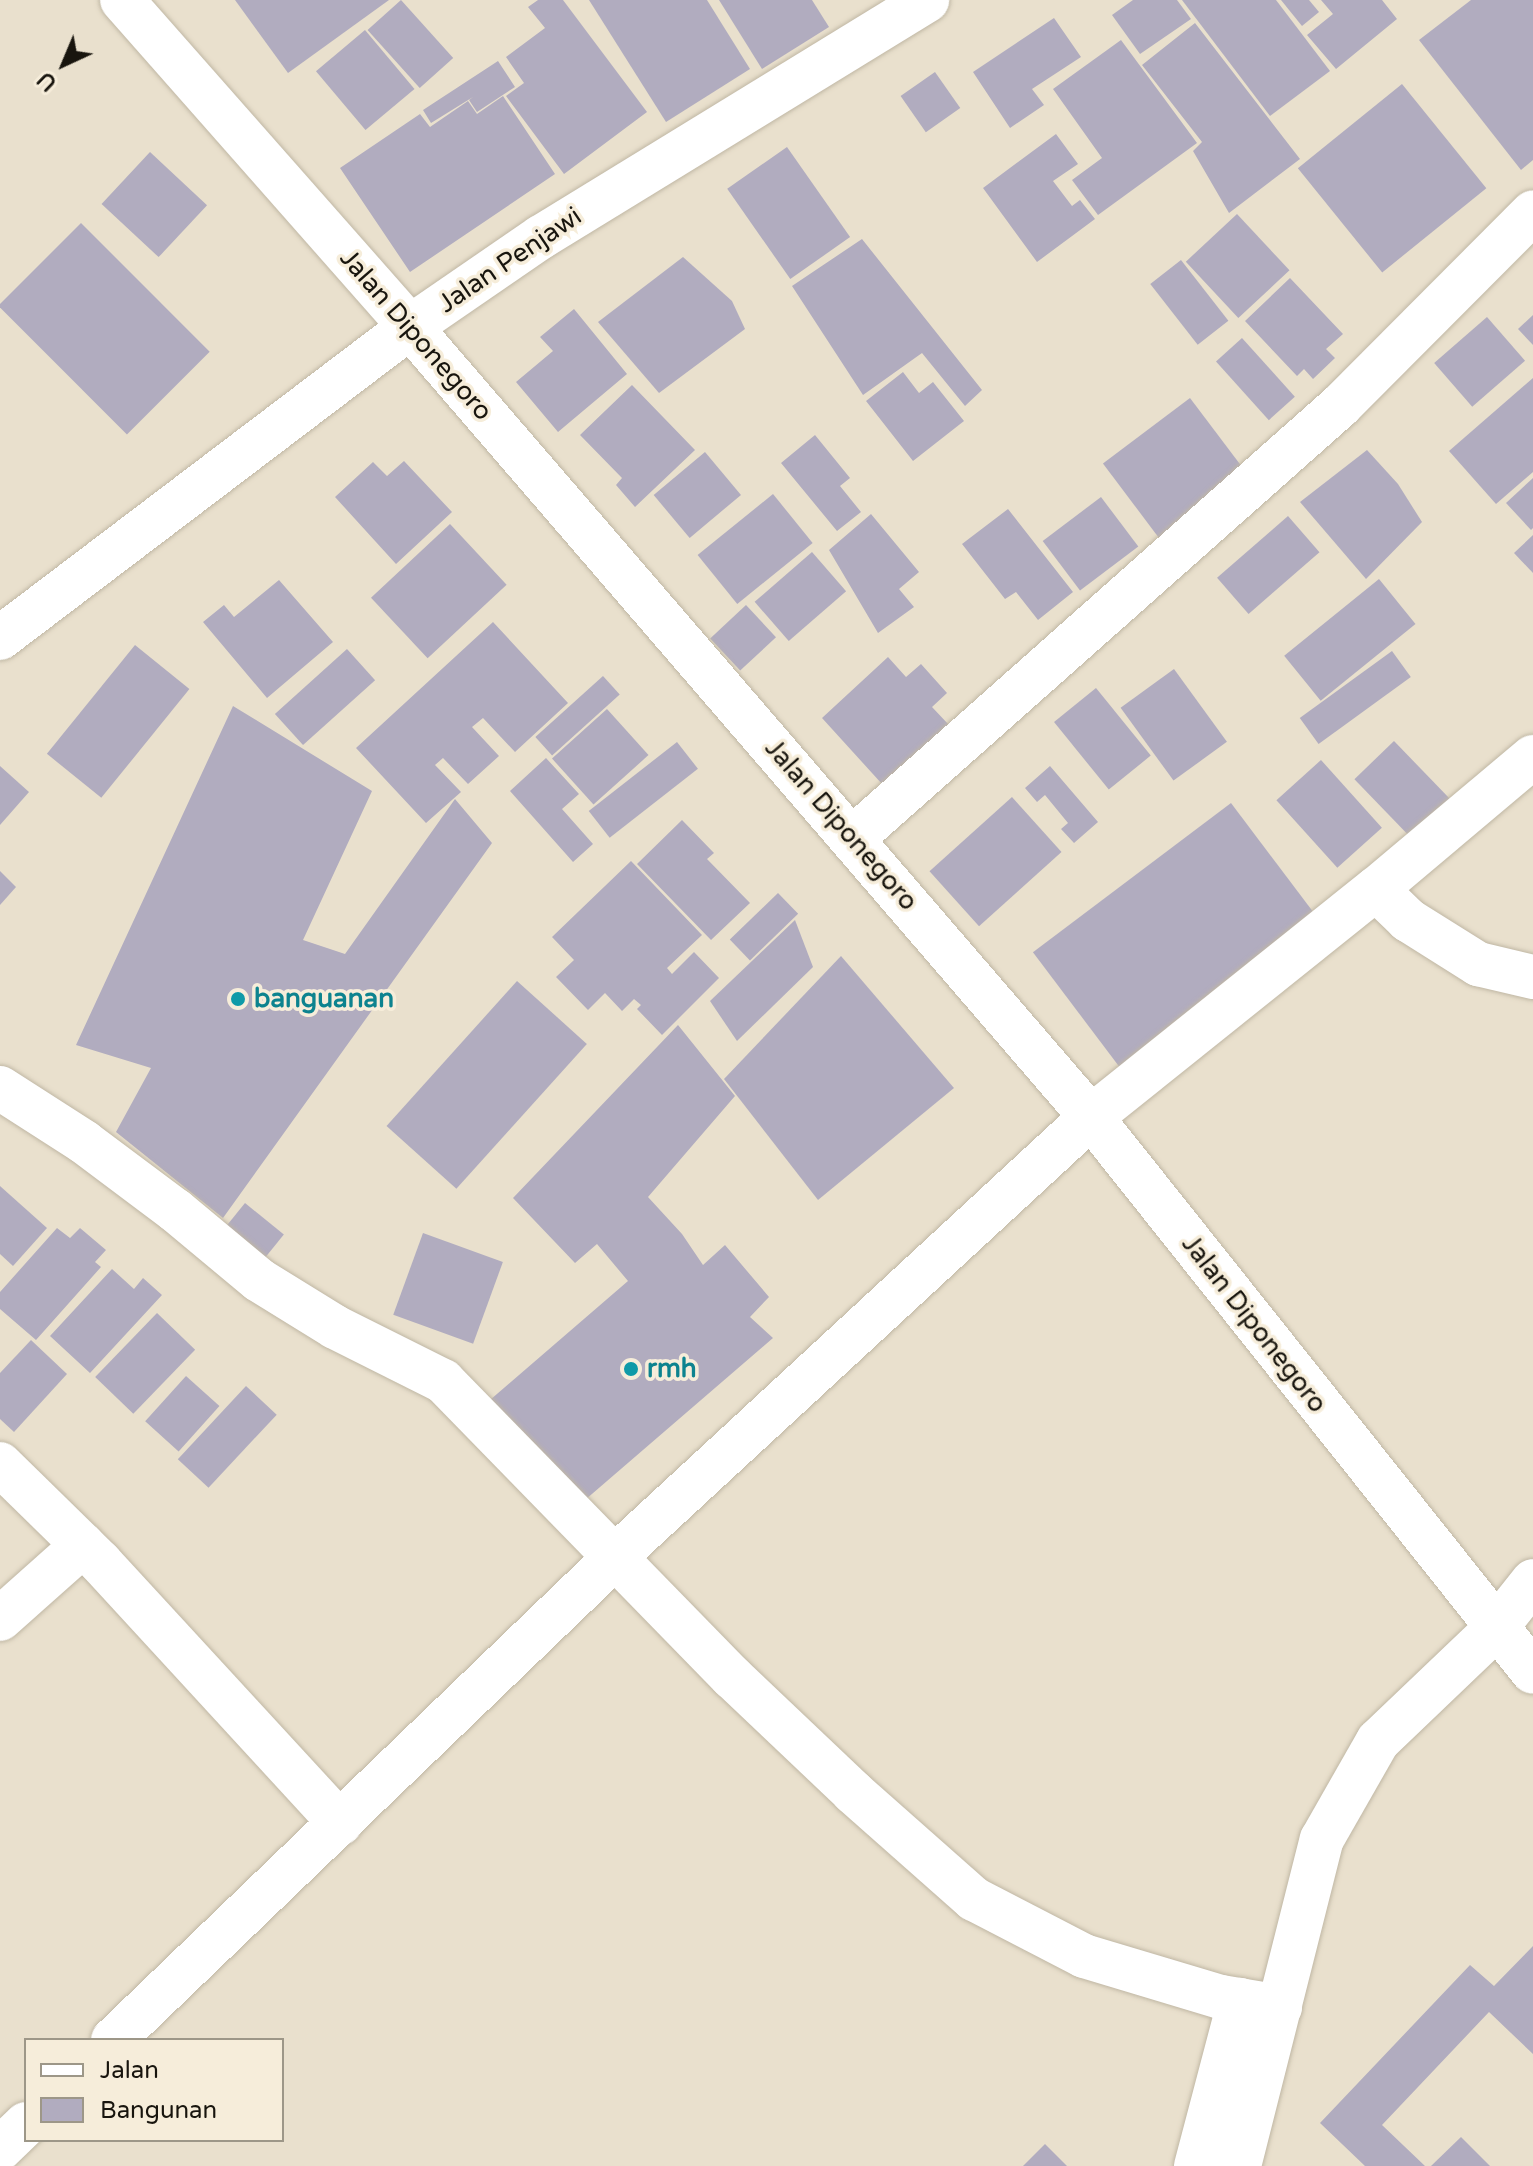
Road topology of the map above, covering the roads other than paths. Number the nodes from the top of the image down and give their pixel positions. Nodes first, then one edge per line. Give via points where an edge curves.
1 (122, 0) edge
2 (927, 0) edge
3 (1533, 212) edge
4 (410, 327) junction
5 (0, 638) edge
6 (1533, 757) edge
7 (853, 838) junction
8 (1376, 889) junction
9 (1533, 977) edge
10 (0, 1088) edge
11 (1091, 1117) junction
12 (0, 1464) edge
13 (83, 1545) junction
14 (617, 1557) junction
15 (1533, 1581) edge
16 (0, 1619) edge
17 (1495, 1629) junction
18 (1533, 1672) edge
19 (340, 1823) junction
20 (1260, 2003) junction
21 (115, 2038) edge
22 (24, 2126) edge
23 (0, 2149) edge
24 (1196, 2166) edge
25 (1239, 2166) edge

1 - 4 street, Jalan Diponegoro
2 - 4 street, Jalan Penjawi via 541,237
3 - 7 street via 1341,405
4 - 5 street, Jalan Penjawi
4 - 7 street, Jalan Diponegoro
6 - 8 street
7 - 11 street, Jalan Diponegoro
8 - 9 street via 1408,920 1478,964
8 - 11 street
10 - 14 street via 84,1142 259,1280 335,1327 443,1381
11 - 14 street
11 - 17 street, Jalan Diponegoro
12 - 13 street
13 - 16 street
13 - 19 street
14 - 19 street
14 - 20 street via 743,1688 974,1899 1084,1956 1221,1997
15 - 17 street
17 - 18 street, Jalan Diponegoro
17 - 20 street via 1378,1741 1322,1839
19 - 21 street
20 - 24 street
20 - 25 street
22 - 23 street

